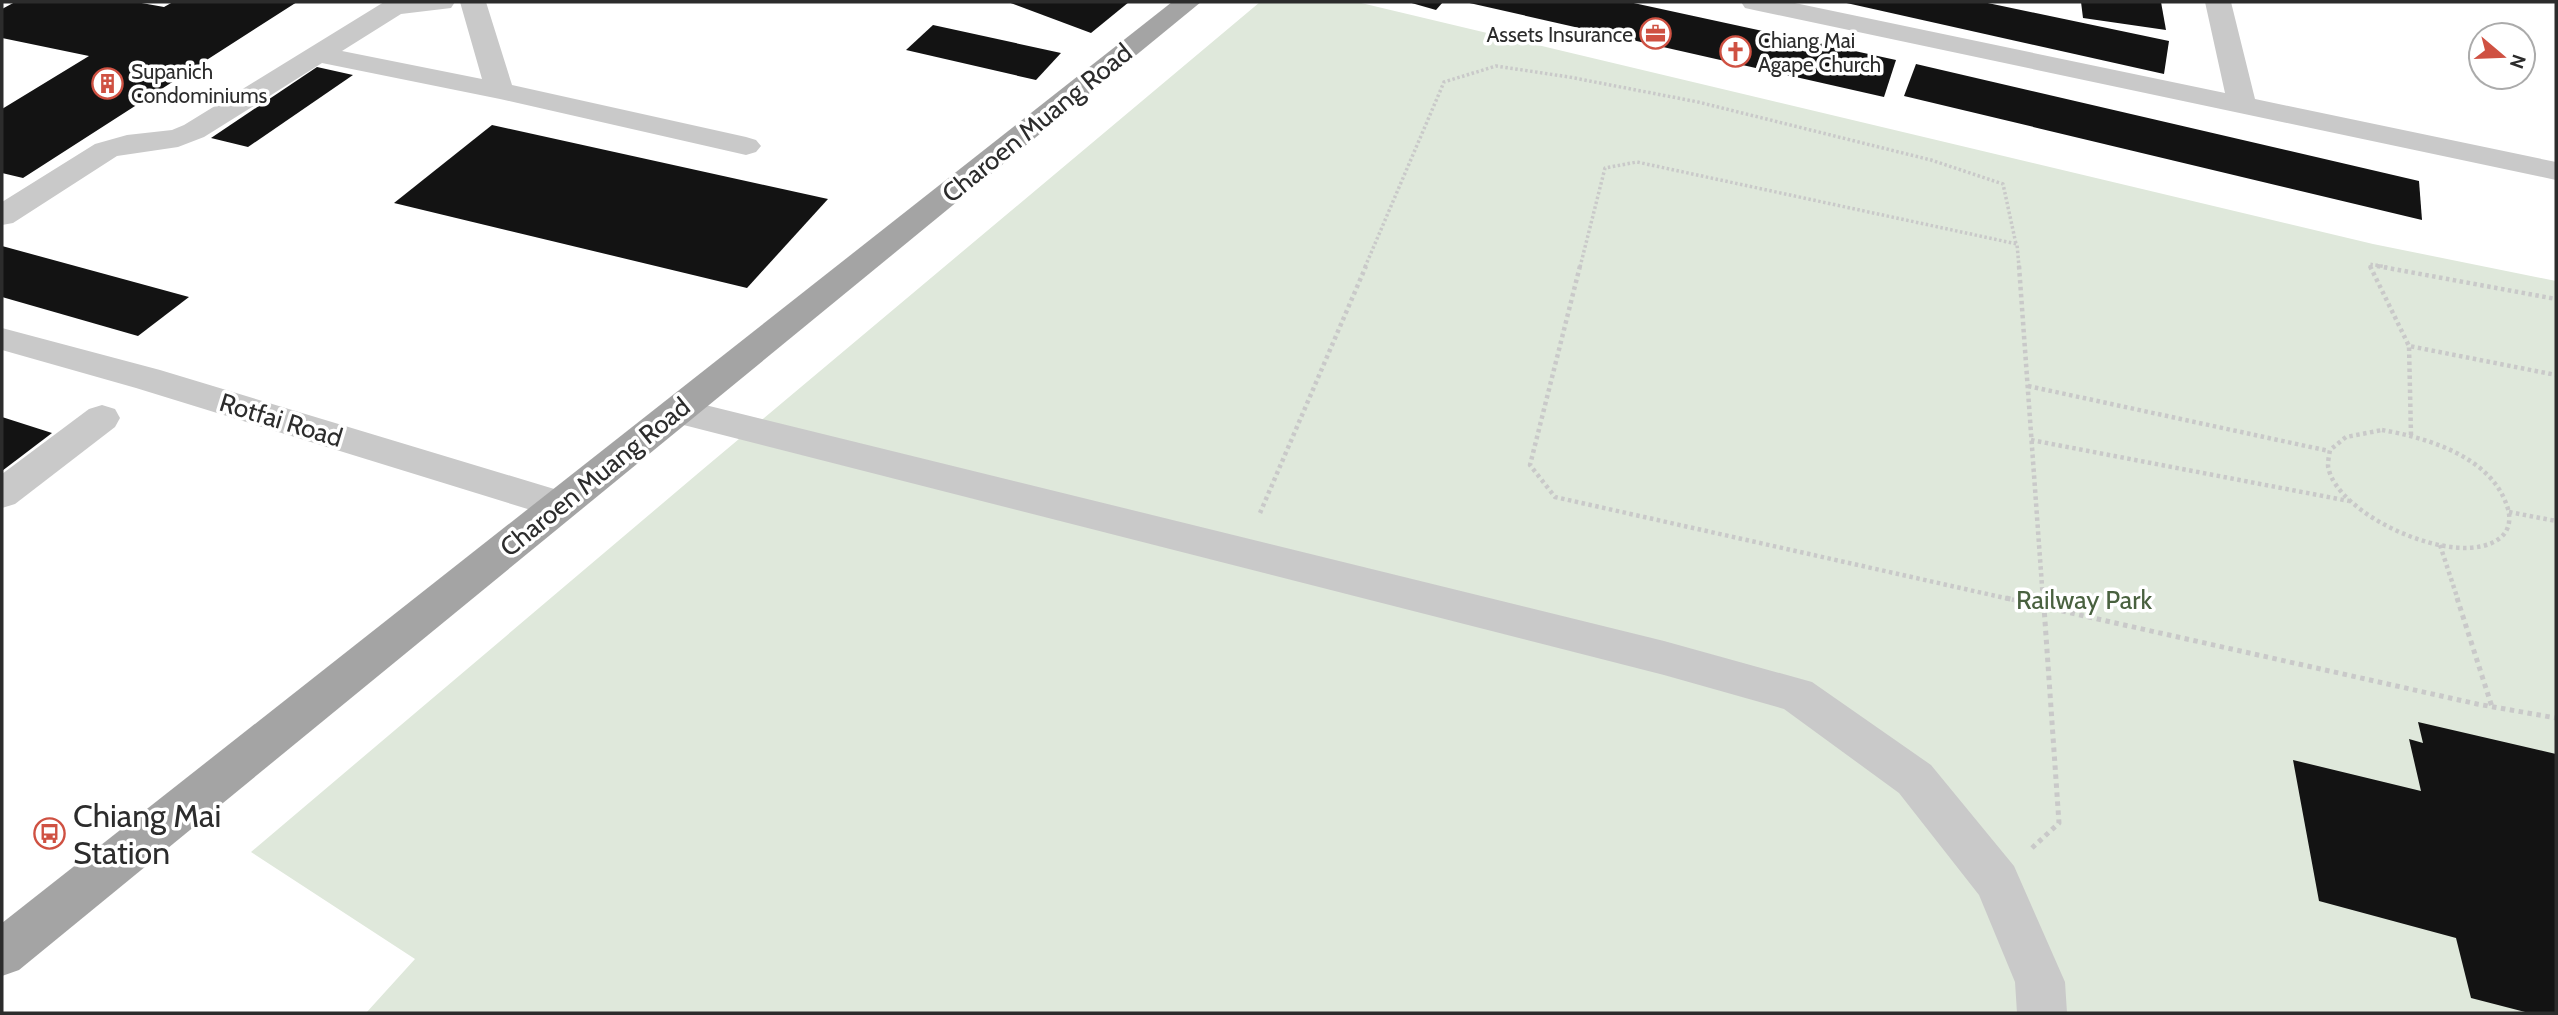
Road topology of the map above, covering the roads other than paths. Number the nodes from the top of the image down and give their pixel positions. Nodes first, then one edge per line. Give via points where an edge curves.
1 (442, 2) edge
2 (472, 2) edge
3 (1188, 2) edge
4 (1754, 2) edge
5 (2218, 2) edge
6 (316, 54) junction
7 (500, 91) junction
8 (2242, 106) junction
9 (746, 146) dead end
10 (2556, 171) edge
11 (2, 216) edge
12 (2, 339) edge
13 (677, 411) junction
14 (102, 418) dead end
15 (2, 494) edge
16 (560, 505) junction
17 (2, 953) edge
18 (2042, 1013) edge

1 - 6 street via 394,7
2 - 7 street
3 - 13 main road, Charoen Muang Road
4 - 8 street
5 - 8 street
6 - 7 street
6 - 11 street via 194,131 106,150
7 - 9 street
8 - 10 street
12 - 16 street, Rotfai Road
13 - 16 main road, Charoen Muang Road
13 - 18 street via 1797,695 1915,779 1997,881 2040,982
14 - 15 street
16 - 17 main road, Charoen Muang Road

